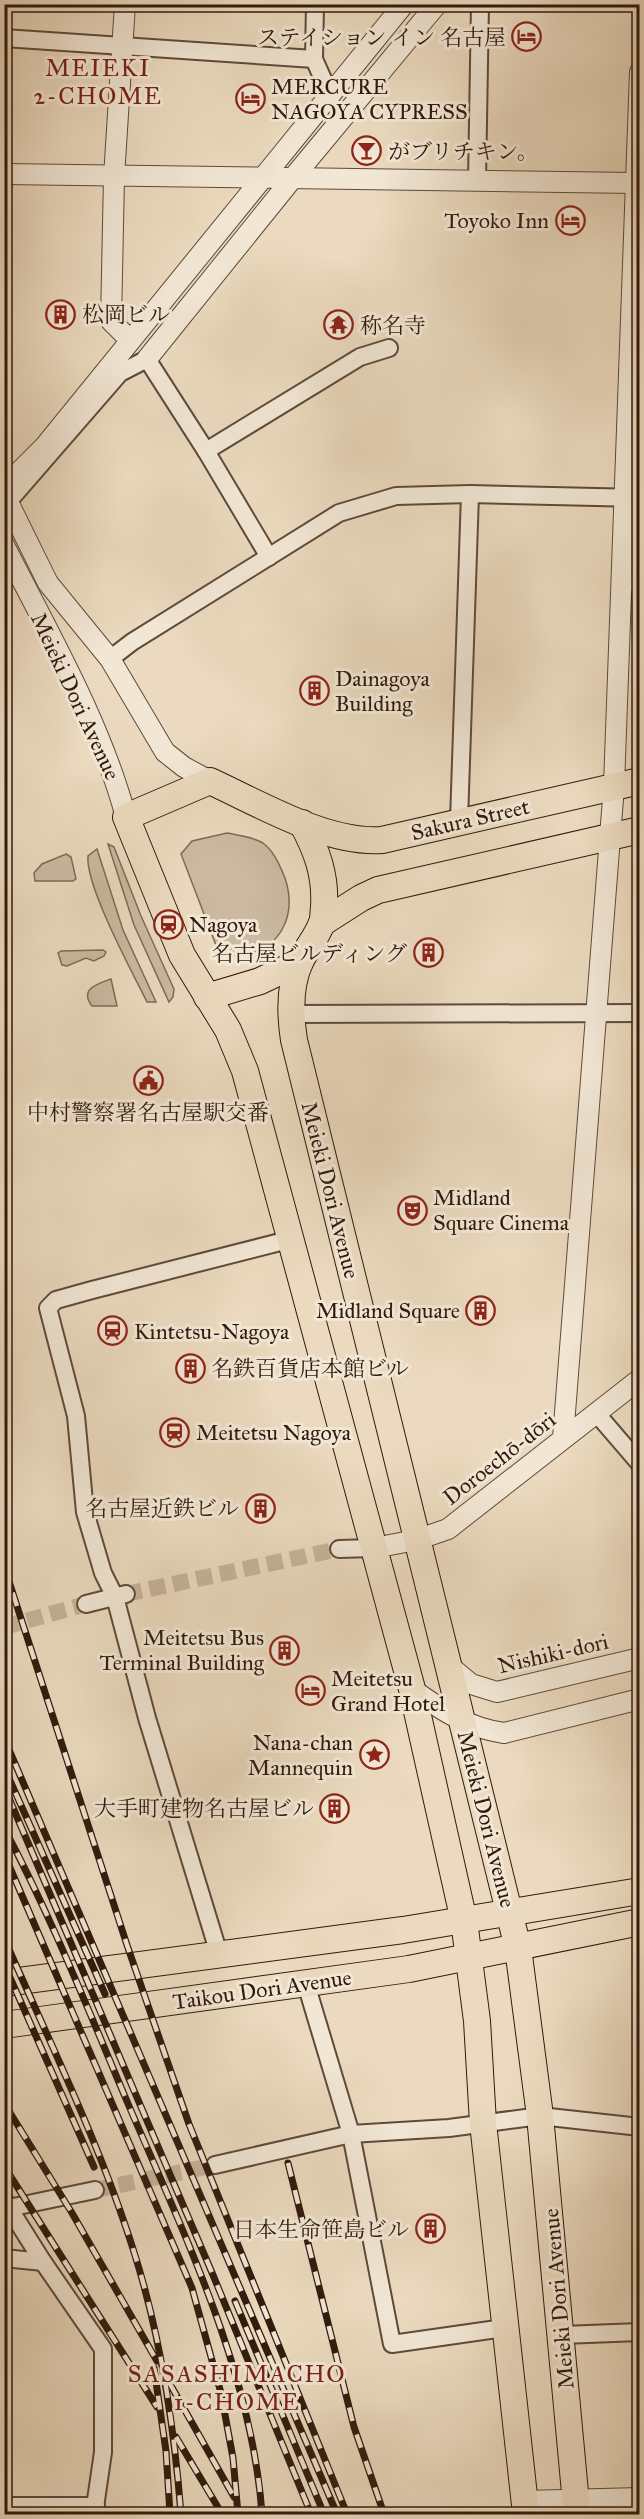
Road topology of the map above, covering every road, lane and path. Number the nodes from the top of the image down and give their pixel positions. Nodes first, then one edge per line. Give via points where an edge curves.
1 (125, 4) edge
2 (315, 4) edge
3 (404, 4) edge
4 (438, 4) edge
5 (480, 4) edge
6 (4, 38) edge
7 (123, 48) junction
8 (314, 59) junction
9 (639, 72) edge
10 (330, 95) junction
11 (4, 174) edge
12 (114, 177) junction
13 (260, 179) junction
14 (292, 179) junction
15 (477, 181) junction
16 (636, 183) junction
17 (638, 220) edge
18 (129, 340) junction
19 (389, 348) dead end
20 (147, 359) junction
21 (206, 451) junction
22 (470, 494) junction
23 (5, 498) edge
24 (632, 498) edge
25 (4, 545) edge
26 (269, 557) junction
27 (631, 582) edge
28 (110, 659) junction
29 (210, 781) junction
30 (639, 781) edge
31 (614, 786) junction
32 (126, 817) junction
33 (459, 821) junction
34 (302, 823) junction
35 (639, 830) edge
36 (610, 836) junction
37 (322, 923) junction
38 (300, 962) junction
39 (207, 997) junction
40 (639, 1012) edge
41 (597, 1013) junction
42 (290, 1014) junction
43 (292, 1239) junction
44 (639, 1379) edge
45 (597, 1414) junction
46 (563, 1438) junction
47 (639, 1464) edge
48 (416, 1540) junction
49 (374, 1548) junction
50 (339, 1550) tunnel mouth
51 (121, 1595) junction
52 (86, 1604) tunnel mouth
53 (639, 1658) edge
54 (448, 1665) junction
55 (412, 1689) junction
56 (639, 1700) edge
57 (464, 1722) junction
58 (639, 1891) edge
59 (510, 1913) junction
60 (464, 1921) junction
61 (639, 1922) edge
62 (518, 1948) junction
63 (219, 1954) junction
64 (469, 1958) junction
65 (4, 1983) edge
66 (306, 1984) junction
67 (4, 2025) edge
68 (540, 2116) junction
69 (483, 2123) junction
70 (639, 2127) edge
71 (351, 2134) junction
72 (215, 2164) tunnel mouth
73 (95, 2190) tunnel mouth
74 (7, 2206) edge
75 (4, 2258) edge
76 (43, 2262) junction
77 (504, 2328) junction
78 (639, 2332) edge
79 (562, 2335) junction
80 (639, 2498) edge
81 (4, 2506) edge
82 (576, 2507) edge
83 (525, 2508) edge
84 (95, 2510) edge

1 - 7 street
2 - 8 street
3 - 10 street
4 - 14 street
5 - 15 street
6 - 7 street
7 - 8 street
7 - 12 street
8 - 10 street
9 - 16 street
10 - 13 street
11 - 12 street
12 - 13 street
12 - 18 street via 111,321
13 - 14 street
13 - 18 street
14 - 15 street
14 - 20 street
15 - 16 street
16 - 17 street
17 - 24 street
18 - 23 street
19 - 21 street via 360,357
20 - 21 street
20 - 23 street via 120,373
21 - 26 street
22 - 24 street
22 - 26 street via 396,496 371,502 339,513
22 - 33 street
23 - 28 street, Meieki Dori Avenue via 48,583
24 - 27 street
25 - 32 street, Meieki Dori Avenue via 88,713
26 - 28 street
27 - 31 street
28 - 29 street, Meieki Dori Avenue via 165,752
29 - 32 main road
29 - 34 main road
30 - 31 main road, Sakura Street
31 - 33 main road, Sakura Street
31 - 36 street
32 - 39 main road via 182,955
33 - 34 main road, Sakura Street via 364,841
34 - 37 main road via 323,868
35 - 36 main road
36 - 37 main road via 378,890
36 - 41 street
37 - 38 main road
38 - 39 main road via 260,981
38 - 42 main road, Meieki Dori Avenue
39 - 43 main road, Meieki Dori Avenue via 239,1052
40 - 41 street
41 - 42 street
41 - 46 street
42 - 48 main road, Meieki Dori Avenue
43 - 49 main road, Meieki Dori Avenue
43 - 51 street via 56,1300 48,1308 76,1416 85,1512 103,1573
44 - 45 street, Doroechō-dōri
45 - 46 street, Doroechō-dōri
45 - 47 street
46 - 48 street, Doroechō-dōri via 448,1529
48 - 49 street, Doroechō-dōri
48 - 54 main road, Meieki Dori Avenue
49 - 50 street
49 - 55 main road, Meieki Dori Avenue
51 - 52 street
51 - 63 street via 147,1719
53 - 54 street, Nishiki-dori via 497,1692 471,1684
54 - 57 main road, Meieki Dori Avenue
55 - 57 street
55 - 60 main road, Meieki Dori Avenue
56 - 57 street via 504,1733
57 - 59 main road, Meieki Dori Avenue
58 - 59 main road, Taikou Dori Avenue
59 - 60 main road, Taikou Dori Avenue
59 - 62 main road, Meieki Dori Avenue
60 - 63 main road, Taikou Dori Avenue
60 - 64 main road, Meieki Dori Avenue
61 - 62 main road, Taikou Dori Avenue
62 - 64 main road, Taikou Dori Avenue
62 - 68 main road, Meieki Dori Avenue
63 - 65 main road, Taikou Dori Avenue
64 - 66 main road, Taikou Dori Avenue
64 - 69 main road, Meieki Dori Avenue
66 - 67 main road, Taikou Dori Avenue
66 - 71 street
68 - 69 street
68 - 70 street
68 - 79 main road, Meieki Dori Avenue
69 - 71 street
69 - 77 main road, Meieki Dori Avenue
71 - 72 street
71 - 77 street via 392,2344
73 - 74 street
74 - 76 street
75 - 76 street
76 - 84 street via 103,2349 103,2452
77 - 83 main road, Meieki Dori Avenue
78 - 79 street
79 - 82 main road, Meieki Dori Avenue
80 - 82 street
81 - 84 street
82 - 83 street

